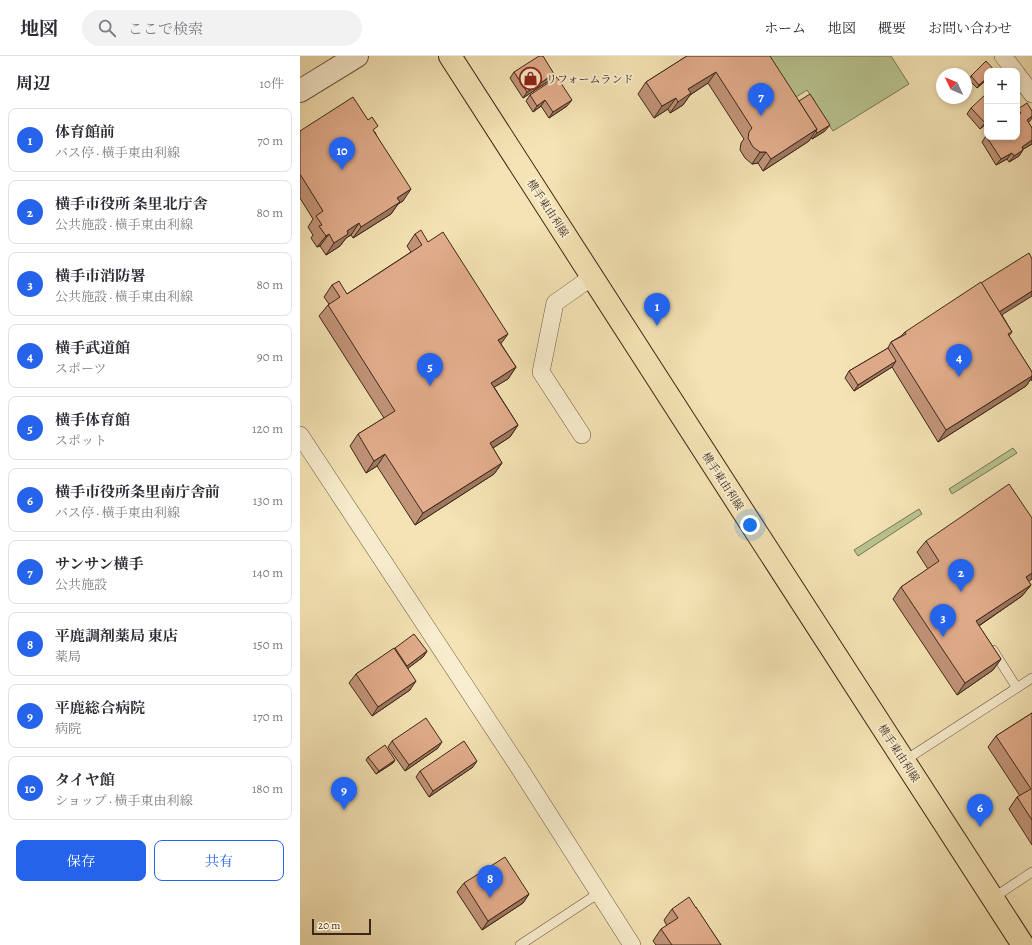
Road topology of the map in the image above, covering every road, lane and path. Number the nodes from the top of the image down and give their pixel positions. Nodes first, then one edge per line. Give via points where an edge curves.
1 (357, 56) edge
2 (450, 56) edge
3 (1003, 56) edge
4 (1013, 68) edge
5 (1020, 78) edge
6 (300, 91) edge
7 (1032, 94) edge
8 (592, 277) junction
9 (300, 435) edge
10 (582, 435) dead end
11 (990, 645) edge
12 (1032, 678) edge
13 (1017, 688) junction
14 (904, 761) junction
15 (1032, 872) edge
16 (599, 893) junction
17 (993, 898) junction
18 (520, 945) edge
19 (632, 945) edge
20 (1023, 945) edge

1 - 6 street
2 - 8 main road, 横手東由利線
3 - 4 street
5 - 7 street
8 - 10 street via 555,304 541,372
8 - 14 main road, 横手東由利線
9 - 16 street
11 - 13 lane
12 - 13 lane
13 - 14 lane
14 - 17 main road, 横手東由利線
15 - 17 lane
16 - 18 lane
16 - 19 street
17 - 20 main road, 横手東由利線

